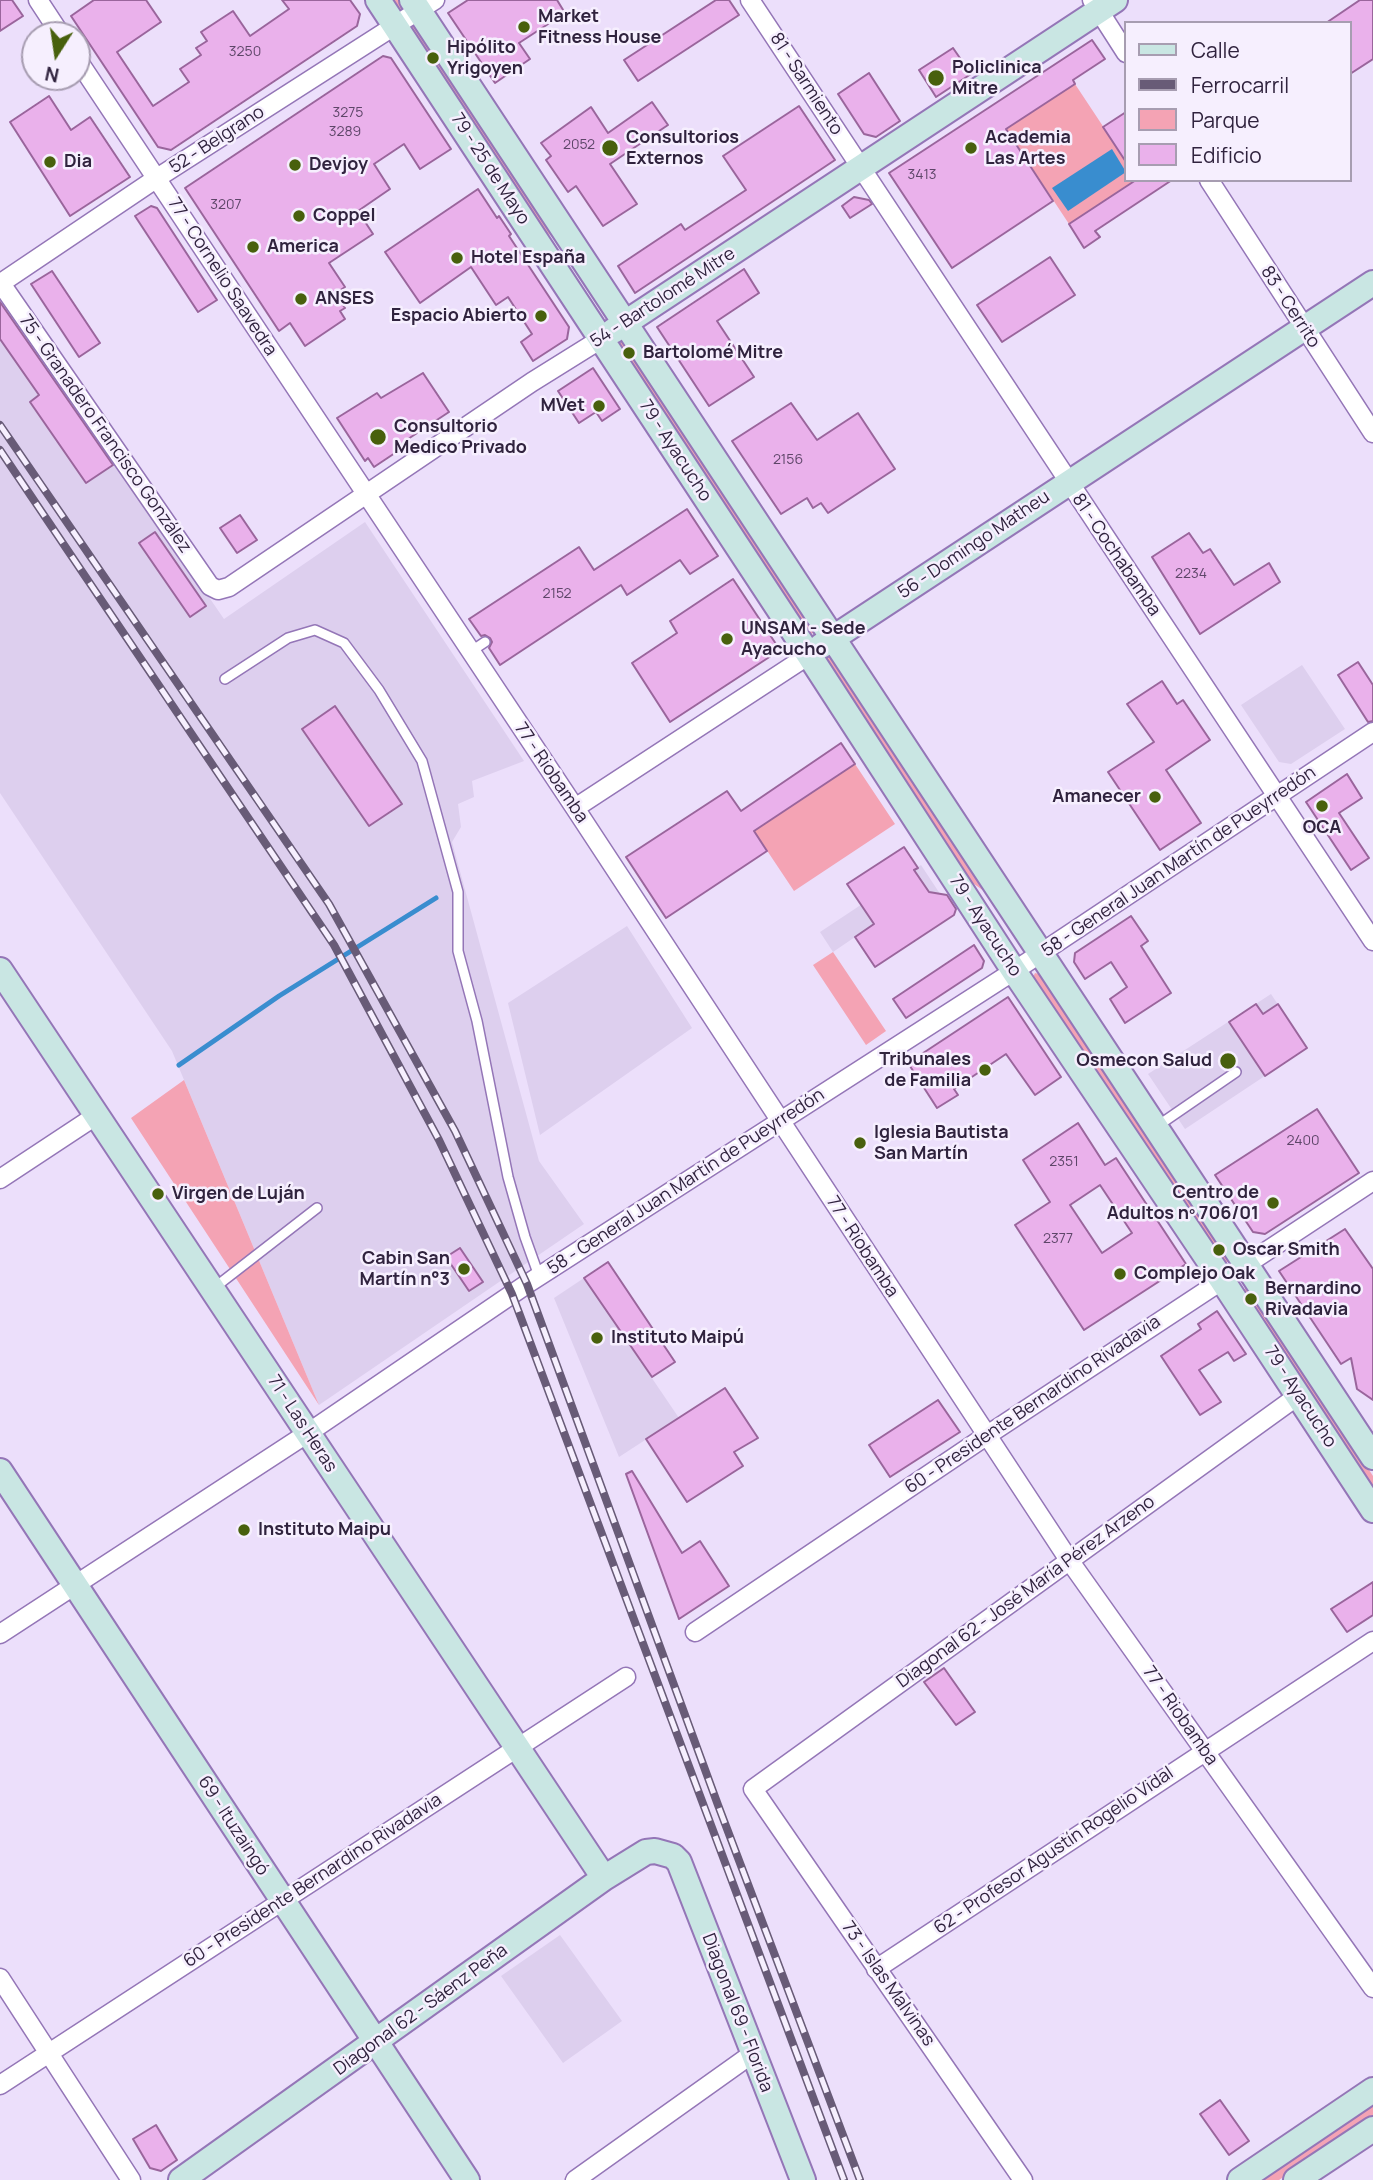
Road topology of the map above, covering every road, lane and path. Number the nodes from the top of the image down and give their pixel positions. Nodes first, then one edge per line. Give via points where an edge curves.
1 (38, 0) edge
2 (377, 0) edge
3 (750, 0) edge
4 (422, 4) edge
5 (1102, 4) edge
6 (52, 21) edge
7 (395, 26) junction
8 (1124, 49) edge
9 (91, 80) edge
10 (861, 168) junction
11 (157, 178) junction
12 (1210, 182) edge
13 (1, 283) edge
14 (1373, 284) edge
15 (626, 323) junction
16 (1304, 329) junction
17 (601, 339) junction
18 (1373, 433) edge
19 (1068, 482) junction
20 (366, 496) junction
21 (210, 586) joint
22 (833, 638) junction
23 (809, 655) junction
24 (225, 679) dead end
25 (1373, 732) edge
26 (1277, 797) junction
27 (575, 808) junction
28 (1373, 941) edge
29 (1040, 954) junction
30 (0, 970) edge
31 (1014, 971) junction
32 (1236, 1072) dead end
33 (97, 1115) junction
34 (780, 1122) junction
35 (1155, 1128) junction
36 (0, 1179) edge
37 (1373, 1181) edge
38 (317, 1208) dead end
39 (1245, 1265) junction
40 (539, 1276) junction
41 (1222, 1280) junction
42 (212, 1289) junction
43 (1299, 1395) junction
44 (308, 1433) junction
45 (986, 1436) junction
46 (1373, 1457) edge
47 (0, 1471) edge
48 (1373, 1510) edge
49 (1069, 1560) junction
50 (75, 1584) junction
51 (695, 1632) dead end
52 (0, 1634) edge
53 (1373, 1641) edge
54 (626, 1677) dead end
55 (517, 1748) junction
56 (1205, 1751) junction
57 (753, 1788) joint
58 (665, 1852) joint
59 (604, 1878) junction
60 (282, 1902) junction
61 (876, 1969) junction
62 (0, 1978) edge
63 (1373, 1989) edge
64 (376, 2043) junction
65 (49, 2053) junction
66 (752, 2054) junction
67 (0, 2085) edge
68 (1373, 2090) edge
69 (1373, 2129) edge
70 (131, 2180) edge
71 (181, 2180) edge
72 (467, 2180) edge
73 (575, 2180) edge
74 (803, 2180) edge
75 (1023, 2180) edge
76 (1240, 2180) edge
77 (1296, 2180) edge

1 - 6 street
2 - 7 street, 79 - 25 de Mayo
3 - 10 street, 81 - Sarmiento
4 - 7 street, 52 - Belgrano
4 - 15 street, 79 - 25 de Mayo
5 - 8 street
5 - 10 street, 54 - Bartolomé Mitre
7 - 11 street, 52 - Belgrano
7 - 17 street, 79 - 25 de Mayo
9 - 11 street, 77 - Cornelio Saavedra
10 - 15 street, 54 - Bartolomé Mitre
10 - 19 street, 81 - Cochabamba
11 - 13 street, 52 - Belgrano
11 - 20 street, 77 - Cornelio Saavedra
12 - 16 street, 83 - Cerrito
13 - 21 street, 75 - Granadero Francisco González
14 - 16 street, 56 - Domingo Matheu
15 - 17 street, 54 - Bartolomé Mitre
15 - 22 street, 79 - Ayacucho
16 - 18 street, 83 - Cerrito
16 - 19 street, 56 - Domingo Matheu
17 - 20 street, 54 - Bartolomé Mitre
17 - 23 street, 79 - Ayacucho
19 - 22 street, 56 - Domingo Matheu
19 - 26 street, 81 - Cochabamba
20 - 21 street, 54 - Bartolomé Mitre via 229,587 218,590
20 - 27 street, 77 - Riobamba via 478,647
22 - 23 street, 56 - Domingo Matheu
22 - 29 street, 79 - Ayacucho
23 - 27 street, 56 - Domingo Matheu
23 - 31 street, 79 - Ayacucho
24 - 40 lane via 288,638 316,630 344,643 422,761 458,892 458,951 508,1177
25 - 26 street, 58 - General Juan Martín de Pueyrredón
26 - 28 street, 81 - Cochabamba
26 - 29 street, 58 - General Juan Martín de Pueyrredón
27 - 34 street, 77 - Riobamba
29 - 31 street, 58 - General Juan Martín de Pueyrredón
29 - 35 street, 79 - Ayacucho
30 - 33 street, 71 - Las Heras
31 - 34 street, 58 - General Juan Martín de Pueyrredón
31 - 41 street, 79 - Ayacucho
32 - 35 lane
33 - 36 street
33 - 42 street, 71 - Las Heras
34 - 40 street, 58 - General Juan Martín de Pueyrredón
34 - 45 street, 77 - Riobamba
35 - 39 street, 79 - Ayacucho
37 - 39 street, 60 - Presidente Bernardino Rivadavia
38 - 42 lane
39 - 41 street, 60 - Presidente Bernardino Rivadavia
39 - 46 street, 79 - Ayacucho
40 - 44 street, 58 - General Juan Martín de Pueyrredón
41 - 43 street, 79 - Ayacucho
41 - 45 street, 60 - Presidente Bernardino Rivadavia
42 - 44 street, 71 - Las Heras
43 - 48 street, 79 - Ayacucho
43 - 49 street, Diagonal 62 - José María Pérez Arzeno
44 - 50 street, 58 - General Juan Martín de Pueyrredón
44 - 55 street, 71 - Las Heras
45 - 49 street, 77 - Riobamba
45 - 51 street, 60 - Presidente Bernardino Rivadavia
47 - 50 street, 69 - Ituzaingó
49 - 56 street, 77 - Riobamba
49 - 57 street, Diagonal 62 - José María Pérez Arzeno
50 - 52 street, 58 - General Juan Martín de Pueyrredón
50 - 60 street, 69 - Ituzaingó
53 - 56 street, 62 - Profesor Agustín Rogelio Vidal
54 - 55 street, 60 - Presidente Bernardino Rivadavia
55 - 59 street, 71 - Las Heras
55 - 60 street, 60 - Presidente Bernardino Rivadavia
56 - 61 street, 62 - Profesor Agustín Rogelio Vidal
56 - 63 street, 77 - Riobamba
57 - 61 street, 73 - Islas Malvinas
58 - 59 street, Diagonal 62 - Sáenz Peña via 646,1852
58 - 66 street, Diagonal 69 - Florida via 679,1862
59 - 64 street, Diagonal 62 - Sáenz Peña
60 - 64 street, 69 - Ituzaingó
60 - 65 street, 60 - Presidente Bernardino Rivadavia
61 - 75 street, 73 - Islas Malvinas
62 - 65 street
64 - 71 street, Diagonal 62 - Sáenz Peña
64 - 72 street, 69 - Ituzaingó
65 - 67 street, 60 - Presidente Bernardino Rivadavia
65 - 70 street
66 - 73 street
66 - 74 street, Diagonal 69 - Florida
68 - 76 street
69 - 77 street

